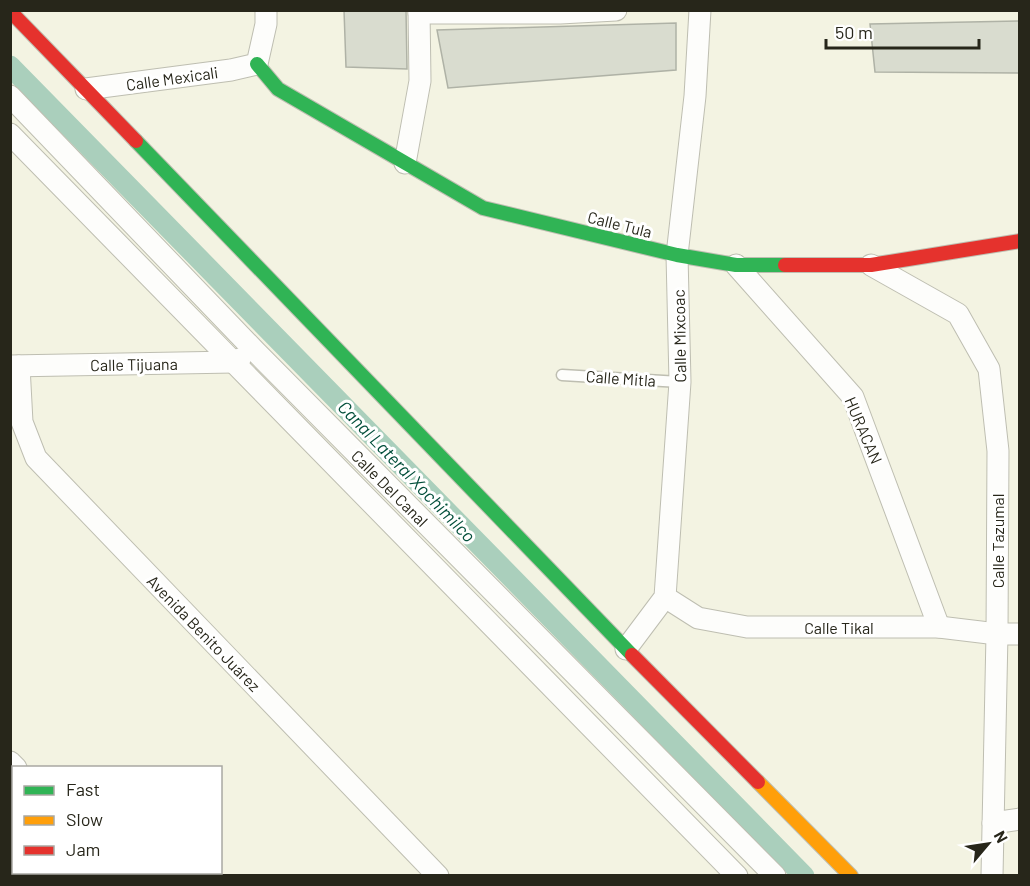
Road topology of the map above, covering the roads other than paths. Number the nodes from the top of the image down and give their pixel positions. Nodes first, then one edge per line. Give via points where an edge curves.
1 (266, 10) edge
2 (616, 10) edge
3 (700, 10) edge
4 (11, 11) edge
5 (419, 12) edge
6 (560, 12) edge
7 (257, 64) junction
8 (86, 89) junction
9 (10, 96) edge
10 (43, 129) junction
11 (12, 137) edge
12 (405, 163) junction
13 (1020, 241) edge
14 (678, 255) junction
15 (736, 265) junction
16 (871, 265) junction
17 (255, 351) junction
18 (234, 362) junction
19 (15, 366) edge
20 (562, 375) dead end
21 (680, 382) junction
22 (665, 597) junction
23 (939, 627) junction
24 (998, 634) junction
25 (1020, 634) edge
26 (626, 648) junction
27 (1020, 819) edge
28 (993, 823) junction
29 (438, 876) edge
30 (737, 876) edge
31 (775, 876) edge
32 (851, 876) edge
33 (992, 876) edge

1 - 7 street
2 - 6 street
3 - 14 street, Calle Mixcoac
4 - 8 street
5 - 6 street
5 - 12 street via 420,81
7 - 8 street, Calle Mexicali
7 - 12 street, Calle Tula via 278,89
8 - 26 street
9 - 10 street, Calle Del Canal
10 - 11 street
10 - 17 street, Calle Del Canal
11 - 18 street
12 - 14 street, Calle Tula via 483,208
13 - 16 street, Calle Tula
14 - 15 street, Calle Tula
14 - 21 street, Calle Mixcoac
15 - 16 street, Calle Tula
15 - 23 street, HURACAN via 853,397
16 - 24 street, Calle Tazumal via 958,314 988,369 998,451
17 - 18 street, Calle Tijuana
17 - 31 street, Calle Del Canal
18 - 19 street, Calle Tijuana
18 - 30 street
19 - 29 street, Avenida Benito Juárez via 22,422 36,458
20 - 21 lane, Calle Mitla
21 - 22 street, Calle Mixcoac
22 - 23 street, Calle Tikal via 698,618 747,627
22 - 26 street
23 - 24 street, Calle Tikal
24 - 25 street, Calle Tikal
24 - 28 street, Calle Tazumal
26 - 32 street
27 - 28 street
28 - 33 street, Calle Tazumal

